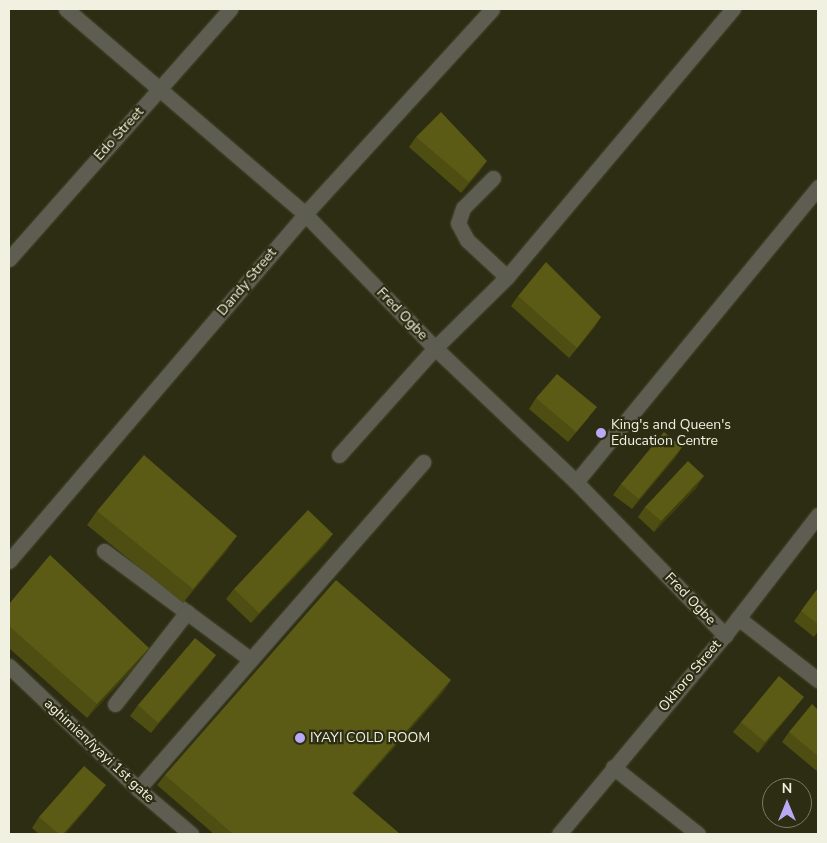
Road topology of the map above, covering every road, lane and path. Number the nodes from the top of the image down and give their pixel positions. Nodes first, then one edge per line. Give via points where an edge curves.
1 (66, 9) edge
2 (230, 9) edge
3 (492, 9) edge
4 (732, 9) edge
5 (159, 89) junction
6 (493, 178) dead end
7 (818, 187) edge
8 (306, 214) junction
9 (9, 259) edge
10 (507, 277) junction
11 (435, 348) junction
12 (339, 455) dead end
13 (424, 462) dead end
14 (576, 482) junction
15 (818, 514) edge
16 (104, 551) dead end
17 (9, 561) edge
18 (187, 612) junction
19 (738, 618) junction
20 (725, 635) junction
21 (250, 659) junction
22 (9, 666) edge
23 (818, 680) edge
24 (114, 704) edge
25 (613, 767) junction
26 (138, 789) junction
27 (191, 834) edge
28 (558, 834) edge
29 (698, 834) edge

1 - 5 street, Fred Ogbe
2 - 5 street, Edo Street
3 - 8 street, Dandy Street
4 - 10 street
5 - 8 street, Fred Ogbe
5 - 9 street, Edo Street
6 - 10 street via 463,208 458,223 466,240
7 - 14 street
8 - 11 street, Fred Ogbe
8 - 17 street, Dandy Street
10 - 11 street
11 - 12 street
11 - 14 street, Fred Ogbe
13 - 21 street
14 - 20 street, Fred Ogbe
15 - 19 street, Okhoro Street
16 - 18 street
18 - 21 street
18 - 24 street
19 - 20 street, Okhoro Street
19 - 23 street, Fred Ogbe
20 - 25 street, Okhoro Street
21 - 26 street
22 - 26 street, aghimien/iyayi 1st gate
25 - 28 street, Okhoro Street
25 - 29 street
26 - 27 street, aghimien/iyayi 1st gate

